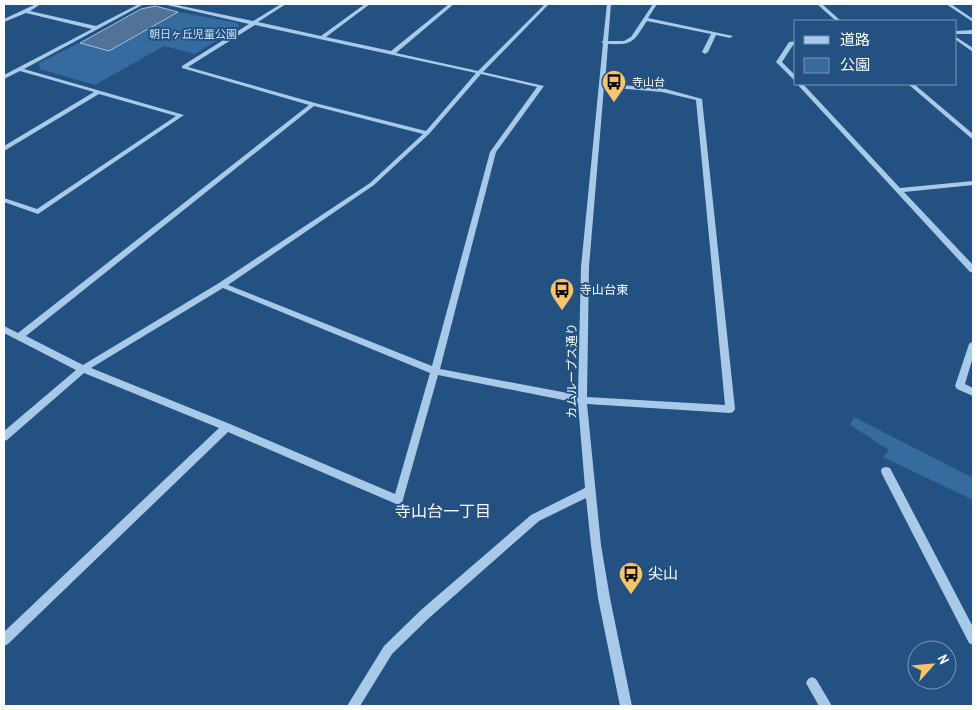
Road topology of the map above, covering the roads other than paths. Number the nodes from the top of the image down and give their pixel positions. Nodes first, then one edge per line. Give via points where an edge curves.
1 (39, 4) edge
2 (142, 4) edge
3 (167, 4) edge
4 (284, 4) edge
5 (368, 4) edge
6 (452, 4) edge
7 (547, 4) edge
8 (609, 4) edge
9 (655, 4) edge
10 (818, 4) edge
11 (948, 4) edge
12 (25, 11) junction
13 (644, 19) junction
14 (838, 20) edge
15 (4, 21) edge
16 (973, 21) edge
17 (255, 22) junction
18 (96, 28) junction
19 (973, 32) edge
20 (714, 33) junction
21 (957, 33) edge
22 (730, 36) dead end
23 (322, 38) junction
24 (957, 39) edge
25 (604, 42) junction
26 (794, 43) edge
27 (973, 50) edge
28 (705, 52) dead end
29 (391, 54) junction
30 (19, 69) junction
31 (480, 72) junction
32 (4, 77) edge
33 (794, 78) edge
34 (602, 85) junction
35 (801, 85) edge
36 (912, 85) edge
37 (98, 92) junction
38 (313, 104) junction
39 (427, 133) junction
40 (973, 137) edge
41 (4, 149) edge
42 (973, 183) edge
43 (899, 190) junction
44 (4, 200) edge
45 (973, 270) edge
46 (222, 285) junction
47 (4, 329) edge
48 (20, 336) junction
49 (973, 344) edge
50 (83, 369) junction
51 (436, 371) junction
52 (973, 392) edge
53 (582, 400) junction
54 (228, 427) junction
55 (4, 437) edge
56 (886, 471) dead end
57 (590, 491) junction
58 (973, 639) edge
59 (4, 640) edge
60 (812, 683) dead end
61 (353, 706) edge
62 (626, 706) edge
63 (826, 706) edge

1 - 12 street
2 - 18 street
3 - 17 street
4 - 17 street
5 - 23 street
6 - 29 street
7 - 31 street
8 - 25 street, カムループス通り
9 - 13 street
10 - 14 street
11 - 16 street
12 - 15 street
12 - 18 street
13 - 20 street
13 - 25 street via 633,38 625,43
17 - 23 street
17 - 38 street via 184,67
18 - 30 street
19 - 21 street
20 - 22 street
20 - 28 street
23 - 29 street
24 - 27 street
25 - 34 street, カムループス通り
26 - 33 street via 779,62
29 - 31 street
30 - 32 street
30 - 37 street
31 - 39 street
31 - 51 street via 541,86 493,152
34 - 53 street, カムループス通り via 585,267
34 - 53 street via 662,90 699,98 730,409
35 - 43 street
36 - 40 street
37 - 41 street
37 - 44 street via 181,115 38,212
38 - 39 street
38 - 48 street
39 - 46 street via 372,184
42 - 43 street
43 - 45 street
46 - 50 street
46 - 51 street
47 - 48 street
48 - 50 street
49 - 52 street via 960,386
50 - 54 street
50 - 55 street
51 - 53 street
51 - 54 street via 398,500
53 - 57 street, カムループス通り
54 - 59 street
56 - 58 street
57 - 61 street via 535,518 425,614 388,650
57 - 62 street, カムループス通り via 604,598
60 - 63 street

